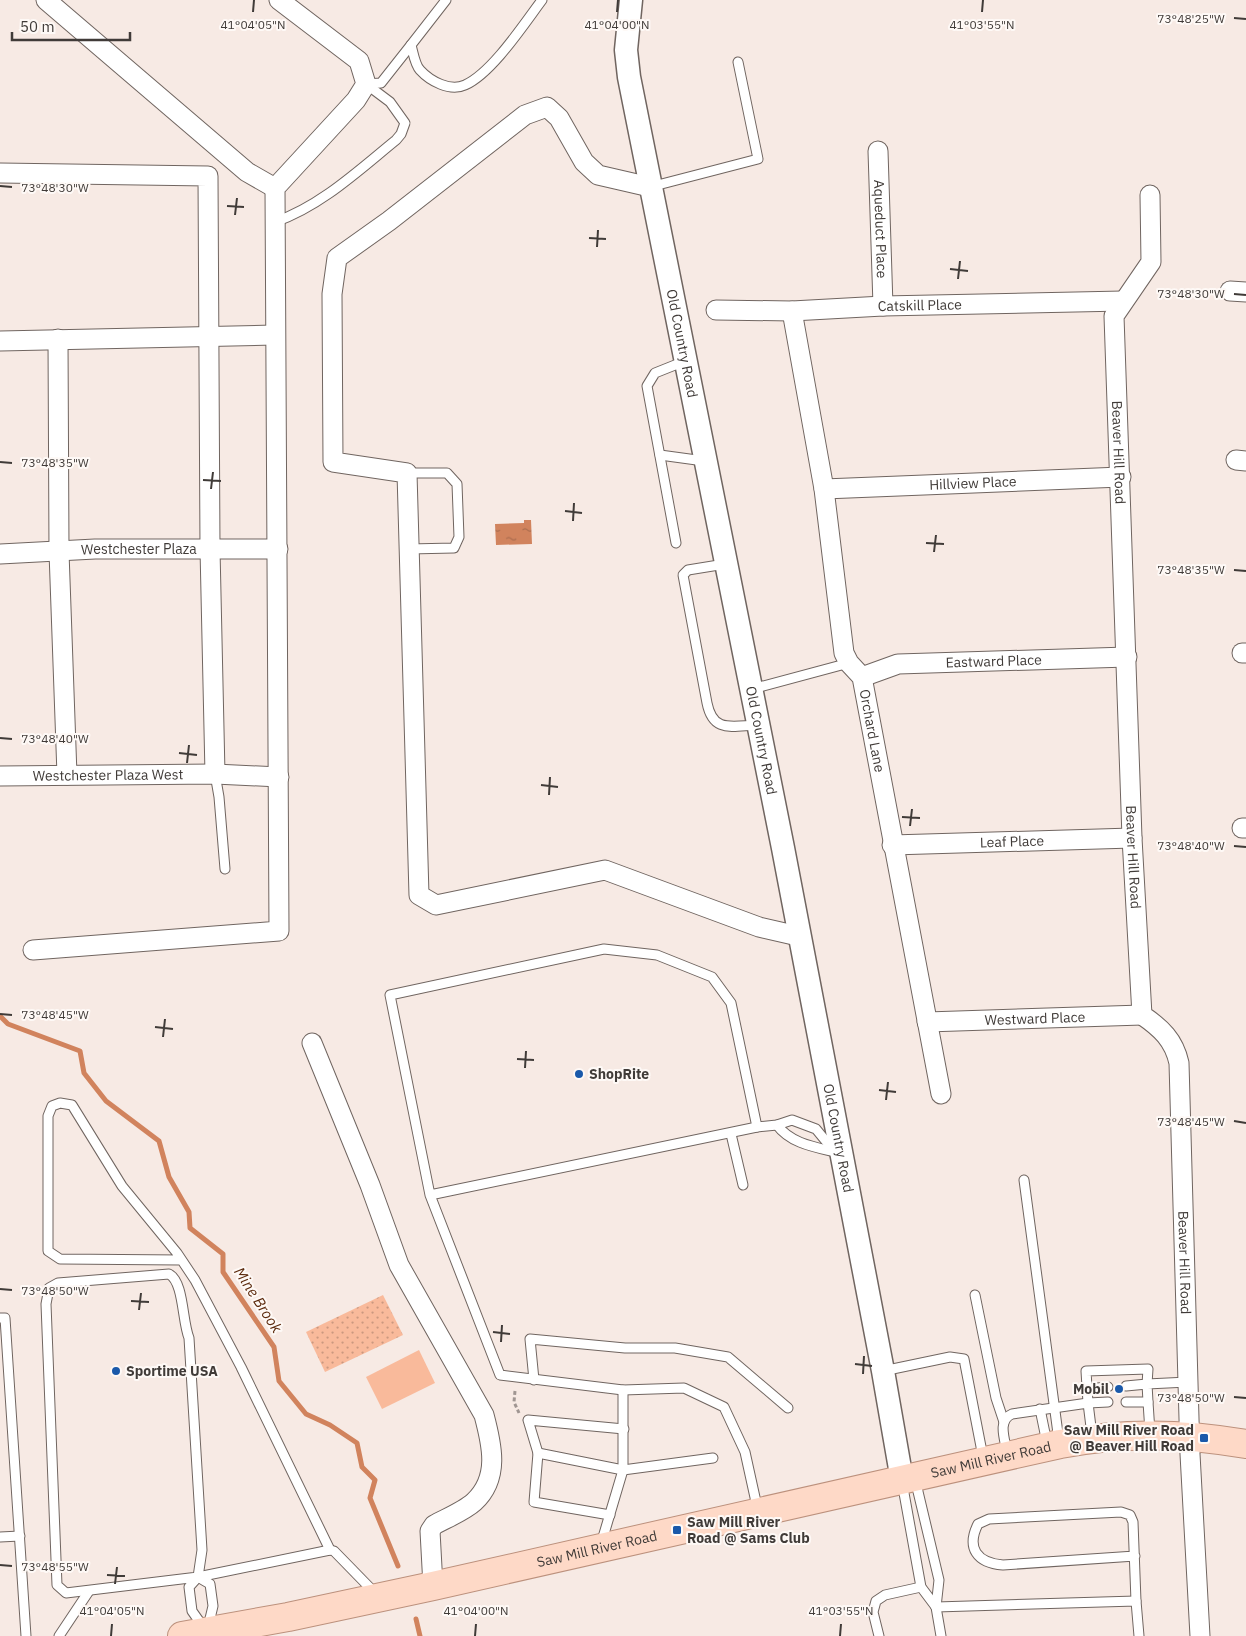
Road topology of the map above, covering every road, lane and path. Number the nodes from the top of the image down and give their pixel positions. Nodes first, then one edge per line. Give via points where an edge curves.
1 (46, 0) edge
2 (279, 0) edge
3 (446, 0) edge
4 (542, 0) edge
5 (631, 0) edge
6 (411, 45) junction
7 (738, 62) dead end
8 (366, 84) junction
9 (878, 152) dead end
10 (0, 173) edge
11 (650, 187) junction
12 (275, 188) junction
13 (1150, 195) dead end
14 (275, 222) junction
15 (1123, 301) junction
16 (884, 306) junction
17 (716, 310) dead end
18 (792, 311) junction
19 (274, 335) junction
20 (209, 336) junction
21 (58, 340) junction
22 (0, 342) edge
23 (686, 361) junction
24 (660, 455) junction
25 (705, 461) junction
26 (407, 474) junction
27 (1121, 477) junction
28 (824, 489) junction
29 (676, 543) dead end
30 (210, 549) junction
31 (278, 549) junction
32 (409, 549) junction
33 (59, 552) junction
34 (0, 554) edge
35 (725, 564) junction
36 (1127, 657) junction
37 (849, 663) junction
38 (862, 678) junction
39 (750, 690) junction
40 (757, 725) junction
41 (67, 774) junction
42 (215, 774) junction
43 (0, 776) edge
44 (279, 777) junction
45 (1132, 838) junction
46 (892, 845) junction
47 (225, 869) dead end
48 (798, 936) junction
49 (33, 950) dead end
50 (1142, 1014) junction
51 (927, 1022) junction
52 (312, 1043) dead end
53 (942, 1094) dead end
54 (777, 1125) junction
55 (757, 1127) junction
56 (731, 1134) junction
57 (838, 1155) junction
58 (1024, 1180) dead end
59 (743, 1185) dead end
60 (430, 1195) junction
61 (181, 1260) junction
62 (975, 1295) dead end
63 (0, 1318) edge
64 (883, 1371) junction
65 (534, 1380) junction
66 (1188, 1382) junction
67 (1147, 1384) junction
68 (1126, 1386) dead end
69 (1108, 1387) dead end
70 (1087, 1389) junction
71 (622, 1390) junction
72 (515, 1391) dead end
73 (1108, 1402) dead end
74 (1126, 1402) dead end
75 (1148, 1402) junction
76 (1088, 1403) junction
77 (1054, 1407) junction
78 (788, 1408) dead end
79 (1040, 1409) junction
80 (528, 1420) junction
81 (1004, 1422) junction
82 (624, 1428) junction
83 (1150, 1435) junction
84 (1190, 1436) junction
85 (1092, 1438) junction
86 (1246, 1444) edge
87 (1053, 1445) junction
88 (538, 1453) junction
89 (996, 1457) junction
90 (713, 1458) dead end
91 (623, 1470) junction
92 (908, 1478) junction
93 (758, 1511) junction
94 (610, 1514) junction
95 (0, 1536) edge
96 (20, 1536) junction
97 (601, 1547) junction
98 (332, 1550) junction
99 (1135, 1556) junction
100 (198, 1577) junction
101 (433, 1586) junction
102 (921, 1587) junction
103 (89, 1591) junction
104 (379, 1598) junction
105 (1136, 1601) junction
106 (936, 1607) junction
107 (199, 1635) edge
108 (26, 1636) edge
109 (59, 1636) edge
110 (879, 1636) edge
111 (940, 1636) edge
112 (1139, 1636) edge
113 (1200, 1636) edge

1 - 12 street via 247,172
2 - 8 street via 359,61
3 - 6 lane
4 - 6 lane via 506,46 464,86 442,86 419,69
5 - 11 street, Old Country Road via 626,50
6 - 8 lane via 381,83
7 - 11 lane via 758,159
8 - 12 street via 356,100
8 - 14 lane via 398,110 405,122 401,134 313,204
9 - 16 street, Aqueduct Place
10 - 20 street via 208,176
11 - 23 street, Old Country Road
11 - 26 street via 598,175 584,162 559,118 547,107 526,115 337,258 332,294 333,462
12 - 14 street
13 - 15 street, Beaver Hill Road via 1151,262
14 - 19 street
15 - 16 street, Catskill Place
15 - 27 street, Beaver Hill Road via 1114,316
16 - 18 street, Catskill Place
17 - 18 street, Catskill Place
18 - 28 street, Orchard Lane
19 - 20 street
19 - 31 street
20 - 21 street
20 - 30 street
21 - 22 street
21 - 33 street
23 - 24 lane via 655,373 647,386
23 - 25 street, Old Country Road
24 - 25 lane
24 - 29 lane
25 - 35 street, Old Country Road
26 - 32 street
26 - 32 lane via 447,473 457,484 459,537 454,548
27 - 28 street, Hillview Place
27 - 36 street, Beaver Hill Road
28 - 37 street, Orchard Lane via 844,653
30 - 31 street, Westchester Plaza
30 - 33 street, Westchester Plaza
30 - 42 street
31 - 44 street
32 - 48 street via 420,894 436,906 605,870 759,928
33 - 34 street, Westchester Plaza
33 - 41 street
35 - 39 street, Old Country Road
35 - 40 lane via 688,570 683,575 707,703 710,717 716,723 724,726
36 - 38 street, Eastward Place via 898,664
36 - 45 street, Beaver Hill Road
37 - 38 street, Orchard Lane
37 - 39 lane
38 - 46 street, Orchard Lane
39 - 40 street, Old Country Road
40 - 48 street, Old Country Road
41 - 42 street, Westchester Plaza West
41 - 43 street, Westchester Plaza West
42 - 44 street, Westchester Plaza West
42 - 47 lane via 220,797
44 - 49 street via 279,931
45 - 46 street, Leaf Place
45 - 50 street, Beaver Hill Road
46 - 51 street, Orchard Lane
48 - 57 street, Old Country Road
50 - 51 street, Westward Place
50 - 66 street, Beaver Hill Road via 1172,1042 1179,1064
51 - 53 street, Orchard Lane
52 - 101 street via 399,1265 484,1415 491,1442 492,1469 486,1487 474,1502 434,1525 430,1531
54 - 55 lane
54 - 57 lane via 784,1135
54 - 57 lane via 792,1120 816,1129
55 - 56 lane
55 - 60 lane via 731,1003 712,977 657,956 604,949 390,995
56 - 59 lane
56 - 60 lane
57 - 64 street, Old Country Road
58 - 77 lane
60 - 65 lane via 500,1376
61 - 61 lane via 122,1186 72,1105 60,1103 52,1106 48,1116 48,1251 60,1259
61 - 98 lane via 241,1367
62 - 81 lane
63 - 96 lane via 5,1318
64 - 89 lane via 950,1357 964,1359
64 - 92 street, Old Country Road
65 - 71 lane
65 - 78 lane via 530,1339 625,1348 675,1348 728,1357
66 - 67 lane
66 - 84 street, Beaver Hill Road
67 - 68 lane
67 - 70 lane via 1148,1369 1086,1371
67 - 75 lane
69 - 70 lane
70 - 76 lane
71 - 82 lane
71 - 93 lane via 684,1388 724,1407 745,1452
72 - 80 path via 516,1411
73 - 76 lane
74 - 75 lane
75 - 83 lane
76 - 77 lane
76 - 85 lane
77 - 79 lane
77 - 87 lane
79 - 81 lane via 1006,1416
79 - 87 lane
80 - 82 lane
80 - 88 lane
81 - 89 lane
82 - 91 lane
83 - 84 main road, Saw Mill River Road
83 - 85 main road, Saw Mill River Road
84 - 86 main road, Saw Mill River Road
84 - 113 street, Beaver Hill Road
85 - 87 main road, Saw Mill River Road
87 - 89 main road, Saw Mill River Road
88 - 91 lane
88 - 94 lane via 534,1502
89 - 92 main road, Saw Mill River Road
90 - 91 lane
91 - 94 lane
92 - 93 main road, Saw Mill River Road
92 - 102 lane
92 - 106 lane via 939,1580
93 - 97 main road, Saw Mill River Road
94 - 97 lane
95 - 96 lane
96 - 108 lane
97 - 101 main road, Saw Mill River Road
98 - 100 lane
98 - 104 lane
99 - 99 lane via 1133,1522 1130,1515 1122,1512 989,1520 978,1524 975,1531 974,1549 978,1557 989,1564
99 - 105 lane
100 - 103 lane
100 - 103 lane via 202,1550 189,1338 178,1285 168,1274 58,1283 49,1288 46,1304 57,1585 66,1593
100 - 107 lane via 189,1587
100 - 107 lane via 210,1584 214,1606
101 - 104 main road, Saw Mill River Road
102 - 106 lane
102 - 110 lane via 885,1595 876,1601 873,1612
103 - 109 lane
104 - 107 main road, Saw Mill River Road
105 - 106 lane
105 - 112 lane
106 - 111 lane

